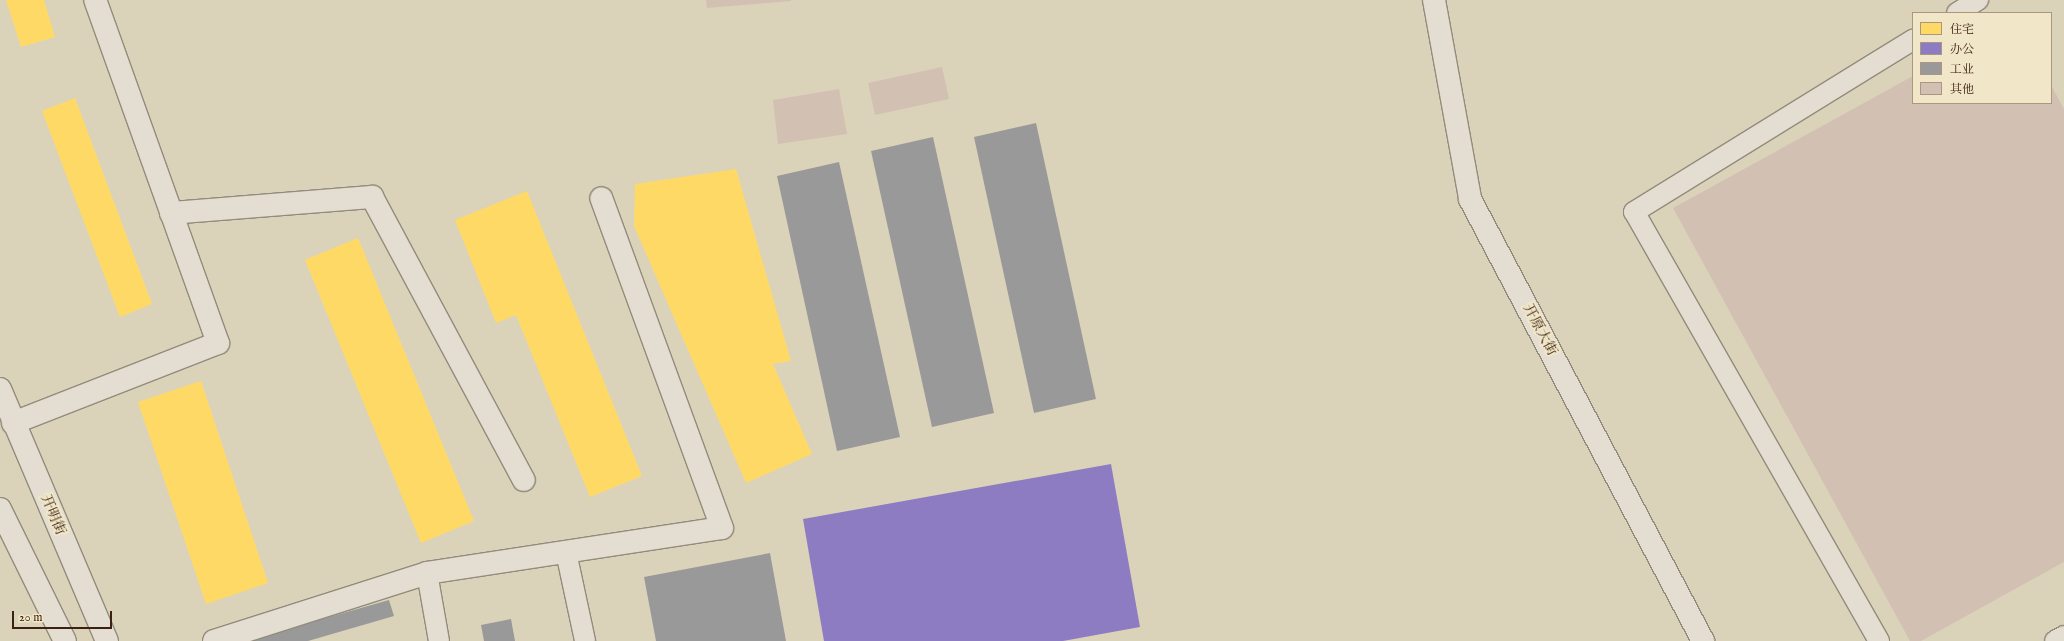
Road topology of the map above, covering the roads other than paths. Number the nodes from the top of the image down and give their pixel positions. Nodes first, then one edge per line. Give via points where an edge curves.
1 (95, 0) edge
2 (1434, 0) edge
3 (1978, 0) edge
4 (1959, 12) edge
5 (1912, 41) edge
6 (601, 198) dead end
7 (171, 213) junction
8 (0, 389) edge
9 (13, 422) junction
10 (524, 480) dead end
11 (0, 509) edge
12 (566, 552) junction
13 (427, 573) junction
14 (2064, 636) edge
15 (64, 641) edge
16 (107, 641) edge
17 (214, 641) edge
18 (439, 641) edge
19 (585, 641) edge
20 (1703, 641) edge
21 (1879, 641) edge
22 (2055, 641) edge

1 - 7 street
2 - 20 street, 开原大街 via 1470,199
3 - 4 lane
5 - 21 lane via 1634,212
6 - 12 street via 722,528
7 - 9 street via 218,343
7 - 10 street via 372,197
8 - 9 street, 开明街
9 - 16 street, 开明街
11 - 15 street
12 - 13 street
12 - 19 lane
13 - 17 street
13 - 18 lane
14 - 22 lane

